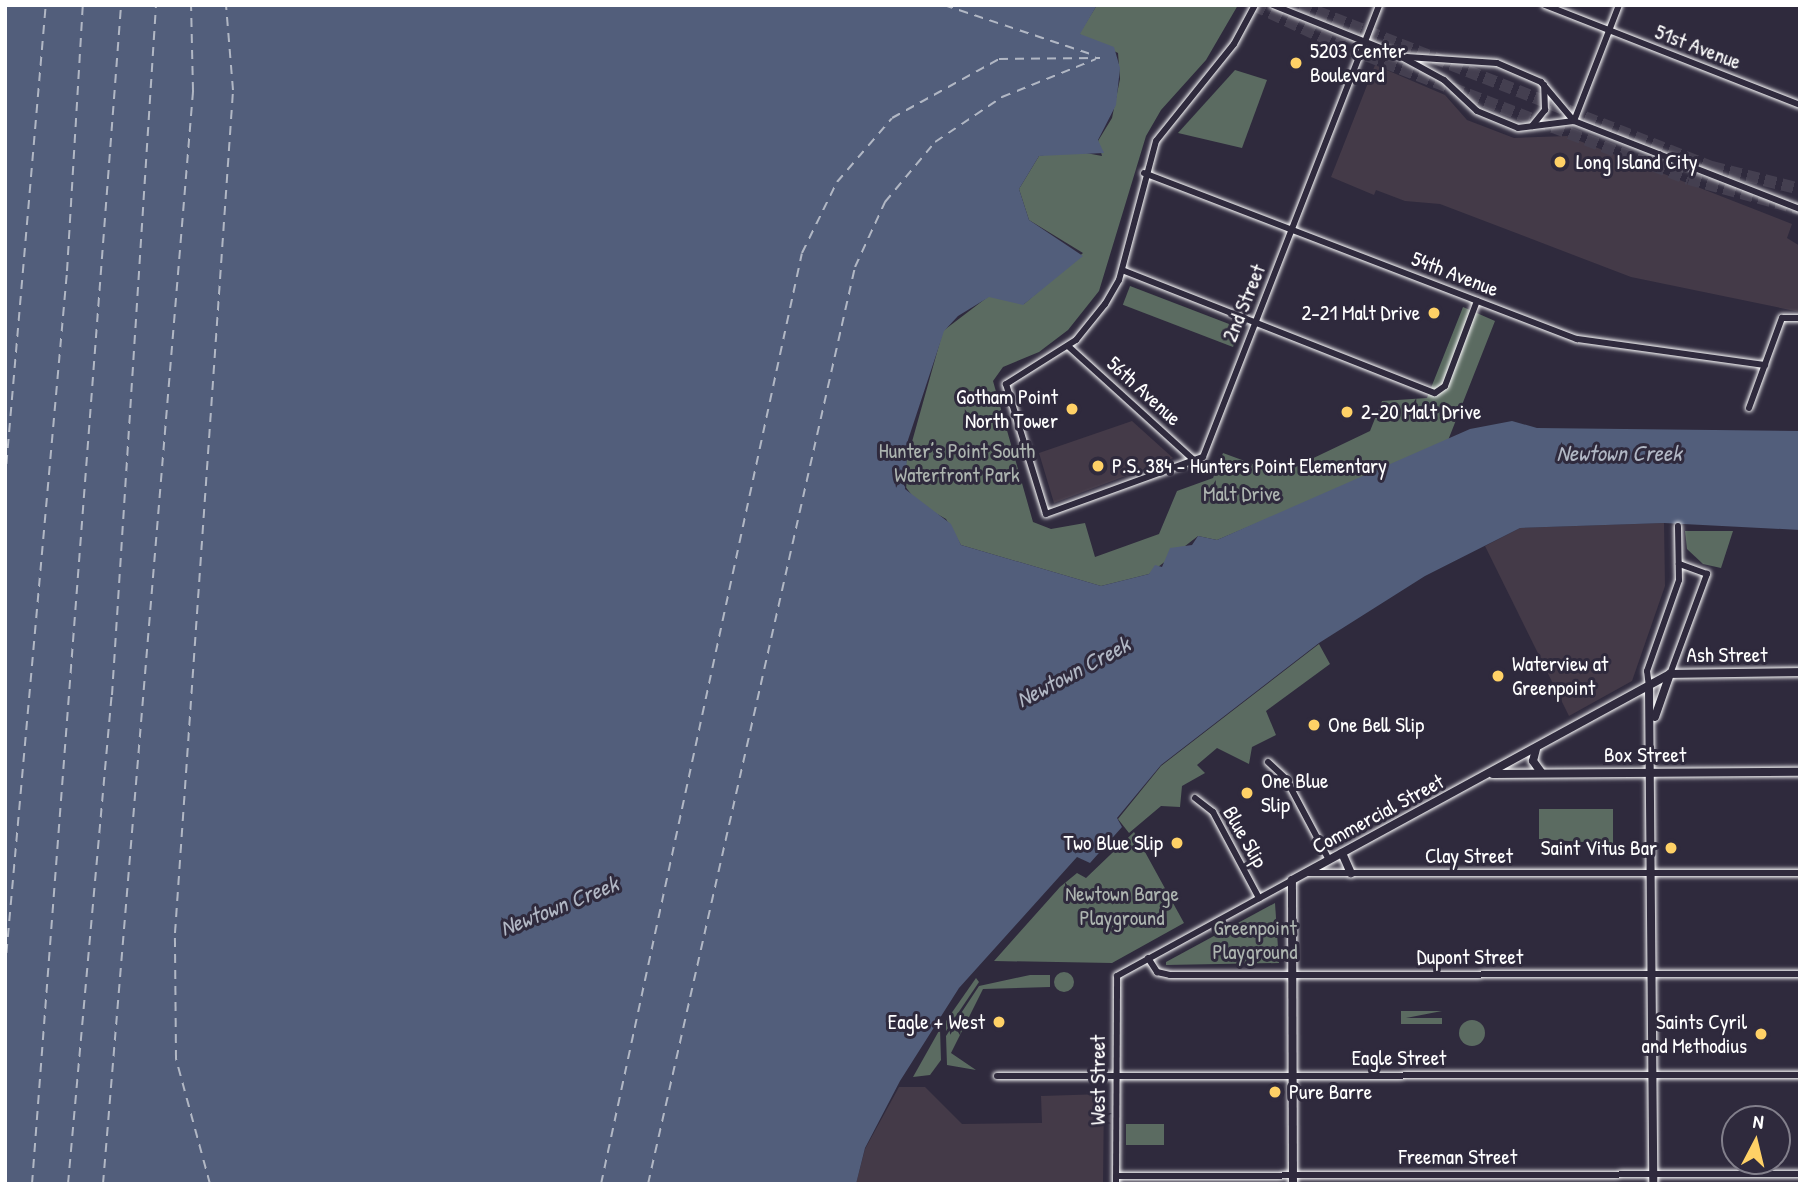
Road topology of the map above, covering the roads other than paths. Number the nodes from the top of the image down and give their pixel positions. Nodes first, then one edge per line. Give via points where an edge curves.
1 (1255, 5) edge
2 (1273, 5) edge
3 (1379, 5) edge
4 (1545, 5) edge
5 (1619, 5) edge
6 (1609, 30) junction
7 (1366, 41) junction
8 (1398, 55) junction
9 (1544, 85) junction
10 (1800, 105) edge
11 (1574, 121) junction
12 (1531, 127) junction
13 (1144, 173) junction
14 (1800, 209) edge
15 (1292, 230) junction
16 (1122, 270) junction
17 (1477, 301) junction
18 (1800, 318) edge
19 (1255, 323) junction
20 (1068, 346) junction
21 (1765, 365) junction
22 (1749, 408) dead end
23 (1196, 462) junction
24 (1678, 526) dead end
25 (1679, 564) junction
26 (1800, 672) edge
27 (1670, 674) junction
28 (1652, 684) junction
29 (1652, 726) junction
30 (1536, 750) junction
31 (1268, 762) dead end
32 (1541, 772) junction
33 (1652, 772) junction
34 (1800, 772) edge
35 (1490, 774) junction
36 (1195, 798) dead end
37 (1342, 853) junction
38 (1329, 860) junction
39 (1306, 873) junction
40 (1351, 873) junction
41 (1653, 873) junction
42 (1800, 873) edge
43 (1292, 880) junction
44 (1259, 898) junction
45 (1148, 958) junction
46 (1292, 974) junction
47 (1653, 974) junction
48 (1800, 974) edge
49 (1117, 976) joint
50 (1653, 1075) junction
51 (1800, 1075) edge
52 (997, 1076) dead end
53 (1116, 1076) junction
54 (1293, 1076) junction
55 (1800, 1174) edge
56 (1293, 1179) edge
57 (1653, 1179) edge
58 (1116, 1180) edge

1 - 13 street via 1229,51 1171,116
2 - 7 street
3 - 7 street, 2nd Street
4 - 6 street, 51st Avenue
5 - 6 street
6 - 10 street, 51st Avenue
6 - 11 street
7 - 8 street
7 - 15 street, 2nd Street
8 - 9 street via 1468,66 1494,62
8 - 12 street via 1449,83 1476,111
9 - 11 street
9 - 12 street via 1545,110
11 - 12 street
11 - 14 street
13 - 15 street, 54th Avenue
13 - 16 street
15 - 17 street, 54th Avenue
15 - 19 street, 2nd Street
16 - 19 street
16 - 20 street via 1105,304
17 - 19 street via 1445,386 1435,393
17 - 21 street, 54th Avenue via 1584,341
18 - 21 street via 1782,318
19 - 23 street, 2nd Street
20 - 23 street, 56th Avenue
20 - 23 street via 1006,384 1046,514
21 - 22 street
24 - 25 street
25 - 27 street via 1707,574
25 - 28 street via 1678,584 1647,671
26 - 27 street, Ash Street
27 - 28 street, Ash Street
27 - 29 street
28 - 29 street
28 - 30 street, Commercial Street
29 - 33 street
30 - 32 street via 1533,761
30 - 35 street, Commercial Street
31 - 38 street via 1286,779
32 - 33 street, Box Street
32 - 35 street, Box Street
33 - 34 street, Box Street
33 - 41 street
35 - 37 street, Commercial Street
36 - 44 street, Blue Slip via 1213,812
37 - 38 street, Commercial Street
37 - 40 street
38 - 39 street, Commercial Street
39 - 40 street, Clay Street
39 - 43 street, Commercial Street
40 - 41 street, Clay Street
41 - 42 street, Clay Street
41 - 47 street
43 - 44 street, Commercial Street
43 - 46 street
44 - 45 street, Commercial Street
45 - 46 street, Dupont Street via 1166,974
45 - 49 street, Commercial Street
46 - 47 street, Dupont Street
46 - 54 street
47 - 48 street, Dupont Street
47 - 50 street
49 - 53 street, West Street
50 - 51 street, Eagle Street
50 - 54 street, Eagle Street
50 - 57 street
52 - 53 street, Eagle Street
53 - 54 street, Eagle Street
53 - 58 street, West Street
54 - 56 street
55 - 57 street, Freeman Street
56 - 57 street, Freeman Street
56 - 58 street, Freeman Street

